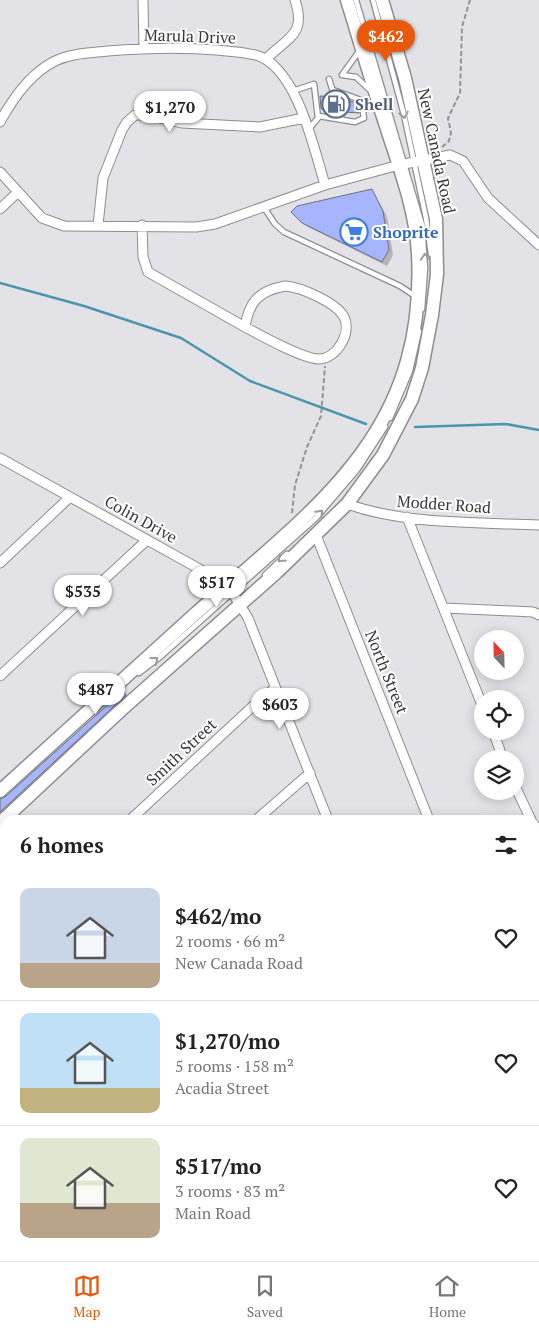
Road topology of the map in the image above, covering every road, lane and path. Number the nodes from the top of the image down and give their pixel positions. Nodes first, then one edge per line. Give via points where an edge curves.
1 (143, 0) edge
2 (295, 0) edge
3 (347, 0) edge
4 (356, 0) edge
5 (373, 0) edge
6 (382, 0) edge
7 (470, 0) edge
8 (361, 46) junction
9 (144, 48) junction
10 (267, 58) junction
11 (329, 79) dead end
12 (333, 90) junction
13 (292, 91) junction
14 (376, 96) junction
15 (319, 116) junction
16 (304, 118) junction
17 (342, 120) junction
18 (0, 122) edge
19 (308, 130) junction
20 (410, 163) junction
21 (0, 172) edge
22 (325, 185) junction
23 (17, 193) junction
24 (264, 206) junction
25 (0, 209) edge
26 (98, 225) junction
27 (142, 225) junction
28 (539, 245) edge
29 (418, 298) junction
30 (245, 327) junction
31 (325, 358) junction
32 (1, 460) edge
33 (69, 498) junction
34 (347, 504) junction
35 (407, 518) junction
36 (539, 526) edge
37 (289, 532) junction
38 (316, 536) junction
39 (148, 540) junction
40 (0, 563) edge
41 (229, 589) junction
42 (239, 603) junction
43 (445, 608) junction
44 (536, 613) edge
45 (0, 676) edge
46 (275, 688) junction
47 (476, 690) edge
48 (310, 773) junction
49 (0, 791) edge
50 (0, 796) edge
51 (521, 800) edge
52 (2, 815) edge
53 (9, 815) edge
54 (135, 815) edge
55 (262, 815) edge
56 (326, 815) edge
57 (427, 815) edge
58 (528, 815) edge

1 - 9 street
2 - 10 street via 300,18 298,28
3 - 8 main road, New Canada Road
4 - 20 lane, New Canada Road
5 -> 20 lane, New Canada Road via 396,81
6 - 20 main road, New Canada Road via 405,78
7 - 20 path via 462,27 460,93 448,118 449,141
8 - 14 main road, New Canada Road
8 - 14 lane via 342,75 360,80
9 - 10 street, Marula Drive via 227,51
9 - 18 street, Marula Drive via 77,54 56,60 35,75 12,101
10 - 13 street
11 - 12 lane
12 - 17 lane
12 - 17 lane via 361,100 364,118 355,122
13 - 15 lane via 314,84
13 - 16 street
14 - 20 main road, New Canada Road
15 - 17 lane
15 - 19 lane
16 - 19 street
16 - 26 street via 260,127 135,115 122,130 103,178
19 - 22 street
20 - 22 street
20 - 28 street via 450,155 463,162 488,198
20 - 29 main road, New Canada Road via 417,238
20 - 34 main road, New Canada Road via 436,219 437,274 426,353 412,399 396,433 371,474
41 -> 20 lane, New Canada Road via 293,540 339,493 369,454 403,393 416,350 425,268 422,225
20 -> 42 lane, New Canada Road via 428,225 431,267 423,345 409,392 375,457 341,502
21 - 23 street
22 - 24 street
23 - 25 street
23 - 26 street via 48,222 64,226
24 - 27 street via 205,226
24 - 29 lane via 284,232 400,286
26 - 27 street
27 - 30 street via 143,257 148,272
29 - 37 main road, New Canada Road via 409,355 379,428 341,482
30 - 31 street via 308,357
30 - 31 street via 248,309 258,297 270,289 294,286 335,306 344,316 346,329 341,344 335,353
31 - 37 path via 320,416 295,485
32 - 33 street, Colin Drive
33 - 39 street, Colin Drive
33 - 40 street
34 - 35 street, Modder Road via 367,512
34 - 38 main road, New Canada Road
35 - 36 street, Modder Road
35 - 43 street
37 - 41 main road, New Canada Road
38 - 42 main road, New Canada Road
38 - 57 street, North Street
39 - 41 street, Colin Drive
39 - 45 street
41 - 42 street
41 - 49 main road via 116,684
50 -> 41 lane via 118,688 160,657
42 - 46 street via 254,631
42 - 52 lane via 116,708
42 - 53 main road
43 - 44 street
43 - 47 street
46 - 48 street
46 - 54 street, Smith Street
48 - 55 street
48 - 56 street
51 - 58 street

